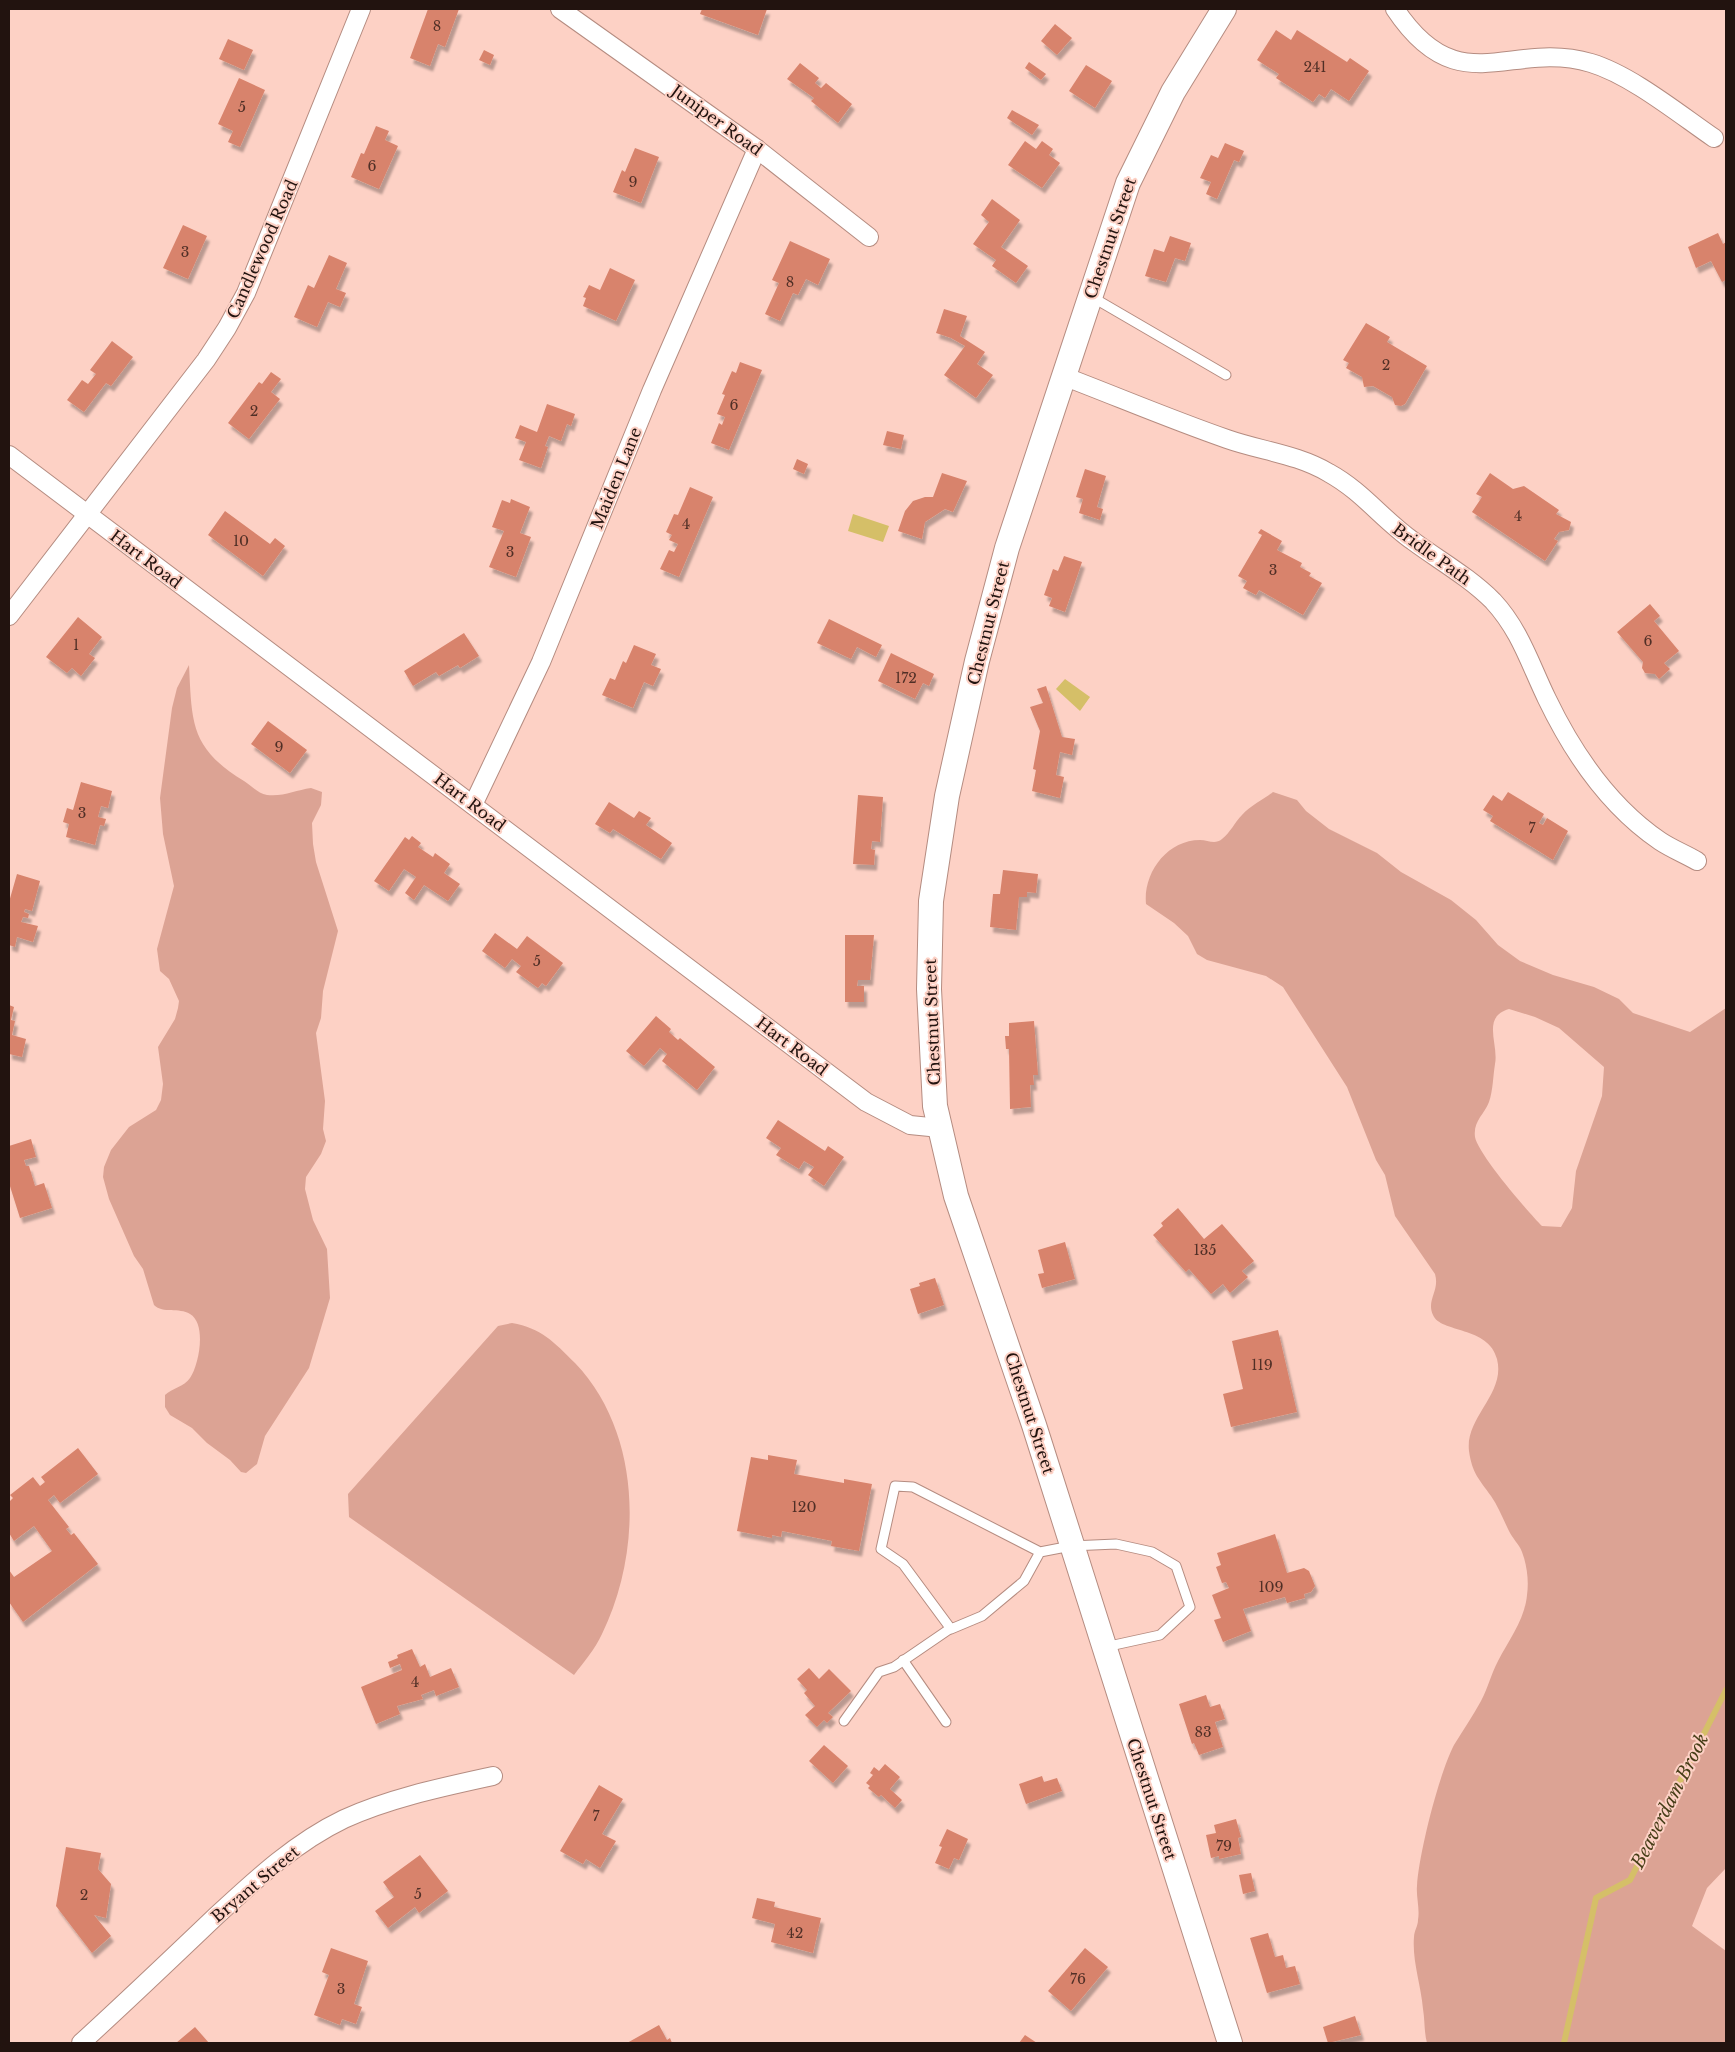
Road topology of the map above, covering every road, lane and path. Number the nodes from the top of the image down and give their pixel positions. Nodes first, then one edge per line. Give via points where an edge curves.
1 (361, 9) edge
2 (560, 9) edge
3 (1224, 9) edge
4 (1395, 9) edge
5 (1714, 138) dead end
6 (757, 149) junction
7 (869, 238) dead end
8 (1089, 296) junction
9 (1226, 375) dead end
10 (1063, 376) junction
11 (9, 455) edge
12 (87, 514) junction
13 (9, 616) edge
14 (473, 804) junction
15 (1697, 861) dead end
16 (940, 1128) junction
17 (1071, 1546) junction
18 (1040, 1552) junction
19 (951, 1628) junction
20 (1105, 1647) junction
21 (903, 1660) junction
22 (844, 1721) dead end
23 (946, 1722) dead end
24 (493, 1776) dead end
25 (81, 2043) edge
26 (1230, 2043) edge

1 - 12 street, Candlewood Road via 237,311 206,360
2 - 6 street, Juniper Road
3 - 8 street, Chestnut Street via 1189,63 1149,137 1128,183
4 - 5 street via 1427,46 1449,58 1480,64 1551,58 1591,63 1631,83
6 - 7 street, Juniper Road
6 - 14 street, Maiden Lane via 652,390 542,662
8 - 9 lane
8 - 10 street, Chestnut Street
10 - 15 street, Bridle Path via 1228,440 1301,459 1358,491 1397,530 1454,568 1493,601 1521,640 1578,756 1652,835
10 - 16 street, Chestnut Street via 1007,548 977,661 947,796 931,910 930,999 935,1106
11 - 12 street, Hart Road
12 - 13 street, Candlewood Road
12 - 14 street, Hart Road
14 - 16 street, Hart Road via 866,1102 910,1125
16 - 17 street, Chestnut Street via 956,1196 1004,1333
17 - 18 lane
17 - 20 street, Chestnut Street
17 - 20 lane via 1116,1544 1152,1552 1176,1566 1190,1607 1160,1635
18 - 19 lane via 1024,1581 982,1616
18 - 19 lane via 913,1487 895,1486 881,1548 903,1564
19 - 21 lane
20 - 26 street, Chestnut Street
21 - 22 lane via 879,1672
21 - 23 lane
24 - 25 street, Bryant Street via 443,1787 358,1813 304,1843 240,1894

